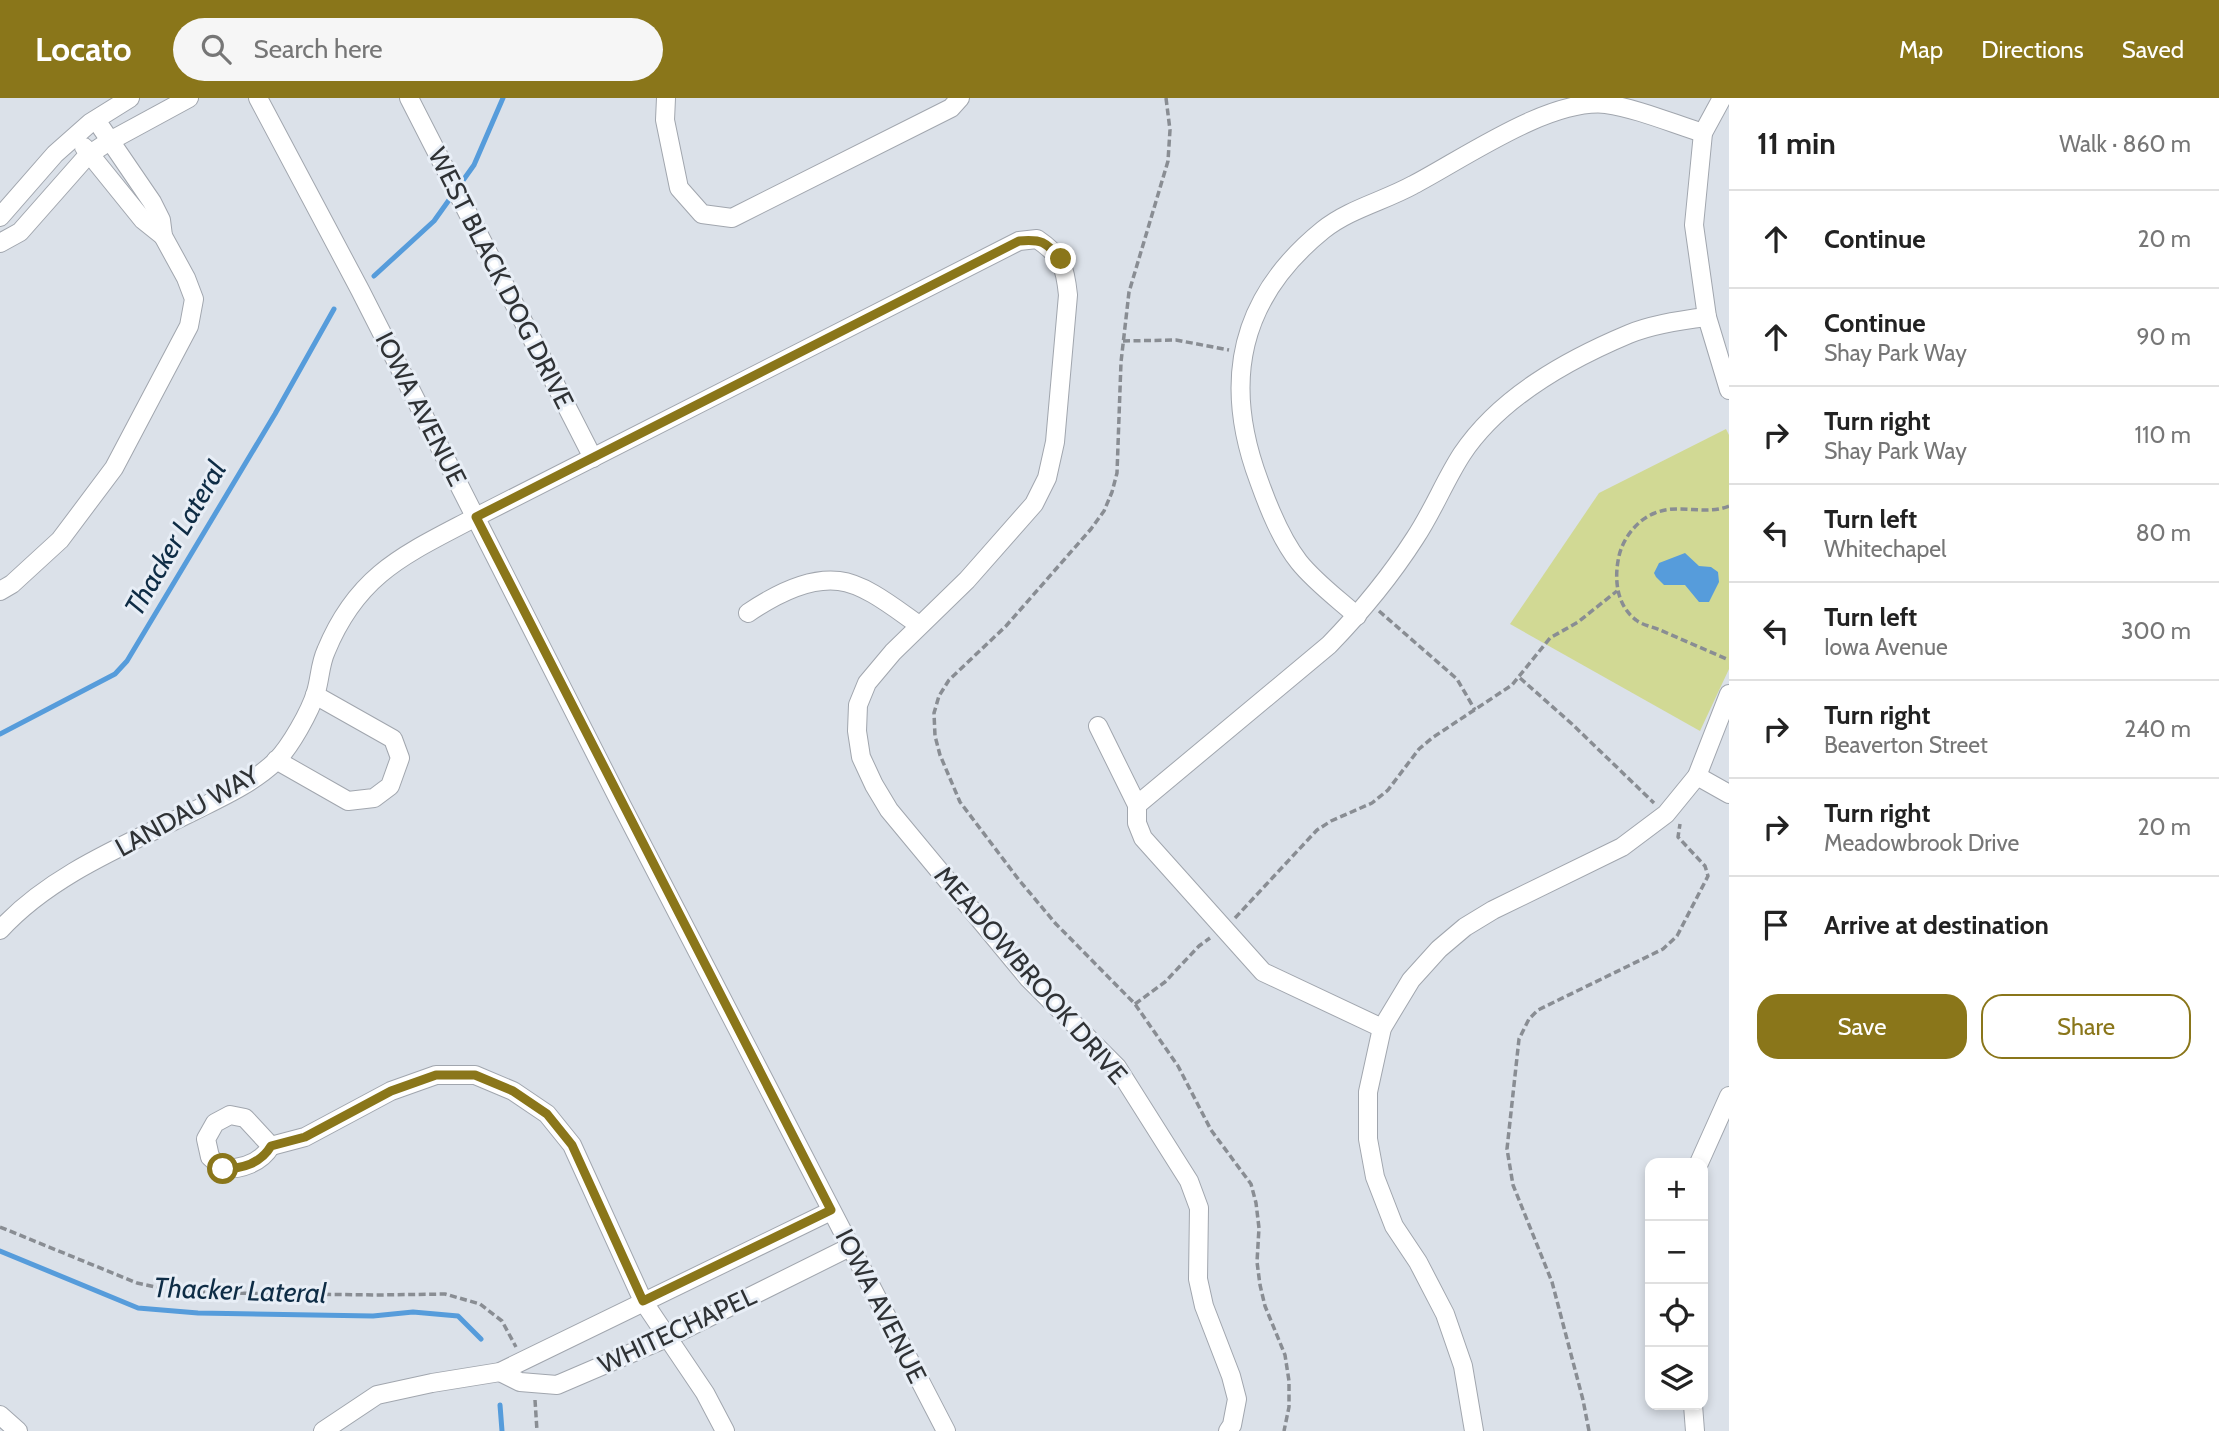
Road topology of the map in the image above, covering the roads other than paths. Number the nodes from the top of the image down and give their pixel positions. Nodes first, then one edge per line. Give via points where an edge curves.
1 (130, 98) edge
2 (189, 98) edge
3 (258, 98) edge
4 (409, 98) edge
5 (666, 98) edge
6 (960, 98) edge
7 (1722, 98) edge
8 (96, 120) junction
9 (1703, 133) junction
10 (75, 136) junction
11 (111, 140) junction
12 (90, 154) junction
13 (0, 217) edge
14 (163, 236) junction
15 (1019, 241) joint
16 (0, 243) edge
17 (1707, 317) junction
18 (1729, 390) edge
19 (593, 458) junction
20 (476, 517) junction
21 (0, 591) edge
22 (748, 613) dead end
23 (1357, 617) junction
24 (919, 625) junction
25 (1729, 694) edge
26 (315, 695) junction
27 (1098, 726) dead end
28 (276, 760) junction
29 (1697, 776) junction
30 (1729, 793) edge
31 (1137, 805) junction
32 (0, 930) edge
33 (1382, 1028) junction
34 (1729, 1096) edge
35 (271, 1146) dead end
36 (1701, 1158) edge
37 (831, 1210) junction
38 (850, 1247) junction
39 (643, 1301) junction
40 (669, 1336) junction
41 (500, 1372) junction
42 (1693, 1410) edge
43 (0, 1415) edge
44 (18, 1431) edge
45 (323, 1431) edge
46 (725, 1431) edge
47 (946, 1431) edge
48 (1228, 1431) edge
49 (1474, 1431) edge
50 (1695, 1431) edge

1 - 8 street
2 - 11 street
3 - 20 street, IOWA AVENUE
4 - 19 street, WEST BLACK DOG DRIVE
5 - 6 street via 665,120 679,188 702,214 732,218 951,108
7 - 9 street
8 - 10 street
8 - 11 street
9 - 17 street via 1694,225
9 - 23 street via 1629,109 1603,104 1570,106 1541,115 1410,187 1350,213 1324,228 1289,261 1256,309 1243,352 1240,410 1248,454 1281,532 1300,562
10 - 12 street
10 - 13 street
11 - 12 street
11 - 14 street via 152,202
12 - 14 street via 143,220
12 - 16 street via 20,232
14 - 21 street via 194,299 188,326 114,468 60,540
15 - 19 street, LANDAU WAY
15 - 24 street, MEADOWBROOK DRIVE via 1037,239 1050,247 1066,274 1055,442 1047,478 1034,504 967,580
17 - 18 street
17 - 23 street via 1630,334 1547,375 1499,410 1463,453 1416,536
19 - 20 street, LANDAU WAY
20 - 26 street, LANDAU WAY via 376,575 348,606 325,653
20 - 37 street, IOWA AVENUE
22 - 24 street via 770,598 812,582 839,581 870,593
23 - 31 street
24 - 48 street, MEADOWBROOK DRIVE via 867,683 858,705 862,757 889,810 1028,979 1117,1067 1188,1181 1199,1209 1198,1279 1203,1306 1237,1399
25 - 29 street
26 - 28 street, LANDAU WAY
26 - 28 street via 393,738 400,758 390,786 374,798 348,801
27 - 31 street
28 - 32 street, LANDAU WAY via 240,787 58,881
29 - 30 street
29 - 33 street via 1672,820 1465,927 1411,980
31 - 33 street via 1143,838 1263,972
33 - 49 street via 1368,1092 1368,1139 1375,1177 1394,1226 1445,1314 1463,1366
34 - 36 street
35 - 39 street via 305,1137 391,1091 436,1075 475,1075 488,1080 547,1114 572,1145
37 - 38 street, IOWA AVENUE
37 - 39 street, WHITECHAPEL
38 - 40 street, WHITECHAPEL
38 - 47 street, IOWA AVENUE
39 - 40 street
39 - 41 street, WHITECHAPEL
40 - 41 street, WHITECHAPEL via 558,1385 520,1382
40 - 46 street
41 - 45 street, WHITECHAPEL via 377,1395
42 - 50 street
43 - 44 street

